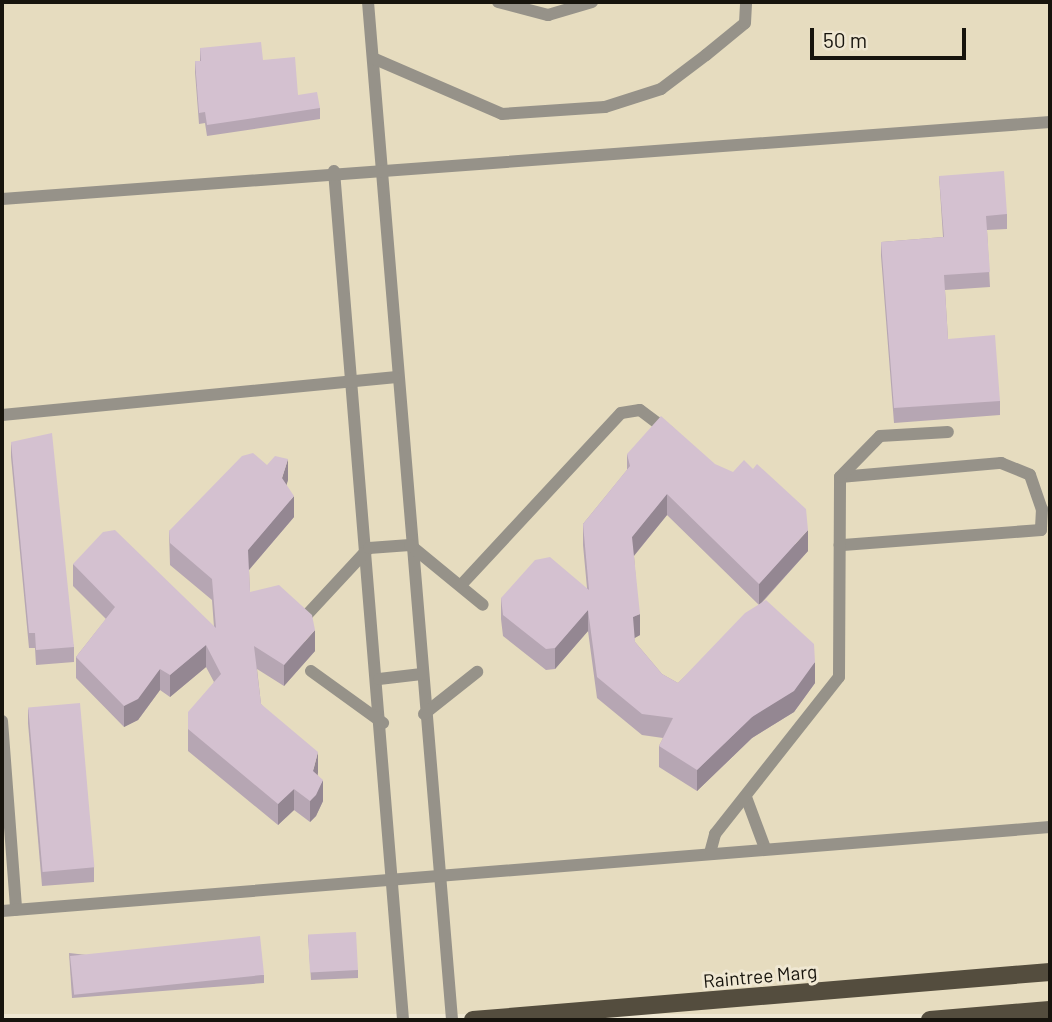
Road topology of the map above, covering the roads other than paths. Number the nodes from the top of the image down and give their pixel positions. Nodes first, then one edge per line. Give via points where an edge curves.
1 (498, 2) edge
2 (592, 2) edge
3 (746, 2) edge
4 (371, 4) edge
5 (375, 59) junction
6 (1050, 122) edge
7 (381, 168) junction
8 (334, 172) junction
9 (2, 199) edge
10 (394, 377) junction
11 (350, 379) junction
12 (2, 415) edge
13 (948, 432) dead end
14 (680, 442) edge
15 (839, 478) junction
16 (1046, 529) edge
17 (410, 545) junction
18 (840, 545) junction
19 (369, 548) junction
20 (462, 584) junction
21 (483, 605) dead end
22 (303, 619) edge
23 (311, 671) dead end
24 (477, 672) dead end
25 (422, 674) junction
26 (379, 679) junction
27 (425, 714) junction
28 (2, 721) edge
29 (383, 723) junction
30 (3, 755) edge
31 (746, 797) junction
32 (1050, 827) edge
33 (765, 848) junction
34 (710, 853) junction
35 (440, 875) junction
36 (391, 879) junction
37 (16, 909) junction
38 (2, 911) edge
39 (1050, 972) edge
40 (1050, 1010) edge
41 (403, 1020) edge
42 (452, 1020) edge
43 (473, 1020) edge
44 (930, 1020) edge

1 - 2 lane via 548,15
3 - 5 lane via 745,23 661,89 605,107 502,114
4 - 5 lane
5 - 7 lane
6 - 7 lane
7 - 8 lane
7 - 10 lane
8 - 9 lane
8 - 11 lane
10 - 11 lane
10 - 17 lane
11 - 12 lane
11 - 19 lane
13 - 15 lane via 880,436
14 - 20 lane via 649,414 621,413
15 - 16 lane via 1002,463 1030,475
15 - 18 lane
16 - 18 lane
17 - 19 lane
17 - 20 lane
17 - 25 lane
18 - 31 lane via 839,677
19 - 22 lane
19 - 26 lane
20 - 21 lane
23 - 29 lane
24 - 27 lane
25 - 26 lane
25 - 27 lane
26 - 29 lane
27 - 35 lane
28 - 30 lane
29 - 36 lane
30 - 37 lane
31 - 33 lane
31 - 34 lane via 715,834
32 - 33 lane
33 - 34 lane
34 - 35 lane
35 - 36 lane
35 - 42 lane
36 - 37 lane
36 - 41 lane
37 - 38 lane
39 - 43 main road, Raintree Marg
40 - 44 main road

